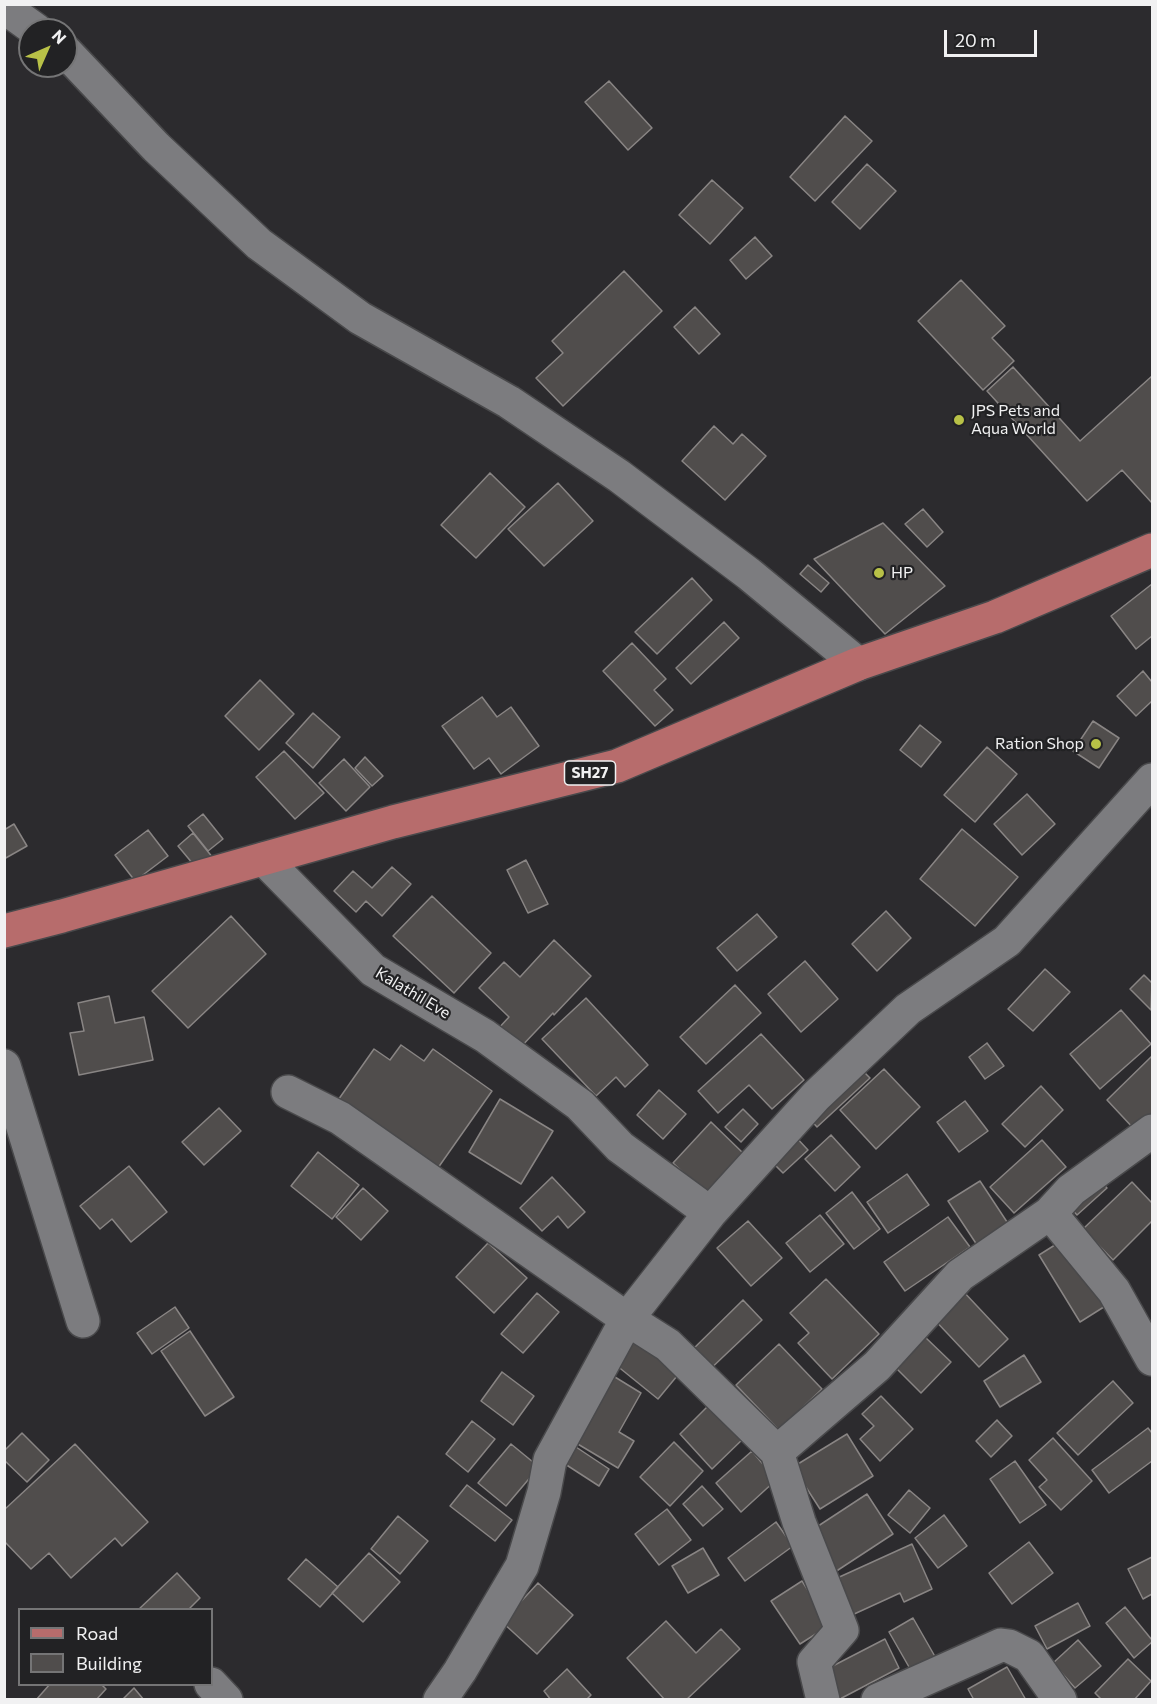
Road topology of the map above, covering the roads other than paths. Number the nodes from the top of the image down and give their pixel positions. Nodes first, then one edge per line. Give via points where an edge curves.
1 (4, 7) edge
2 (19, 18) edge
3 (78, 65) edge
4 (1152, 550) edge
5 (858, 664) junction
6 (1152, 780) edge
7 (264, 859) junction
8 (4, 931) edge
9 (4, 1066) edge
10 (288, 1092) dead end
11 (1152, 1131) edge
12 (710, 1213) junction
13 (1050, 1213) junction
14 (627, 1319) junction
15 (83, 1321) dead end
16 (1152, 1359) edge
17 (777, 1452) junction
18 (213, 1686) edge
19 (226, 1700) edge
20 (440, 1700) edge
21 (824, 1700) edge
22 (878, 1700) edge
23 (1060, 1700) edge

1 - 2 street
3 - 5 street via 156,147 259,244 360,318 509,402 619,476 749,574
4 - 5 main road, SH27 via 995,617
5 - 7 main road, SH27 via 617,766
6 - 12 street via 1007,941 908,1009 816,1096
7 - 8 main road, SH27
7 - 12 street, Kalathil Eve via 373,970 485,1036 580,1105 620,1147
9 - 15 street
10 - 14 street via 340,1118
11 - 13 street via 1071,1190
12 - 14 street
13 - 16 street via 1114,1290
13 - 17 street via 960,1275 877,1366
14 - 17 street via 668,1345
14 - 20 street via 550,1460 522,1566
17 - 21 street via 799,1522 842,1630 814,1662
18 - 19 street
22 - 23 street via 1001,1645 1029,1656

